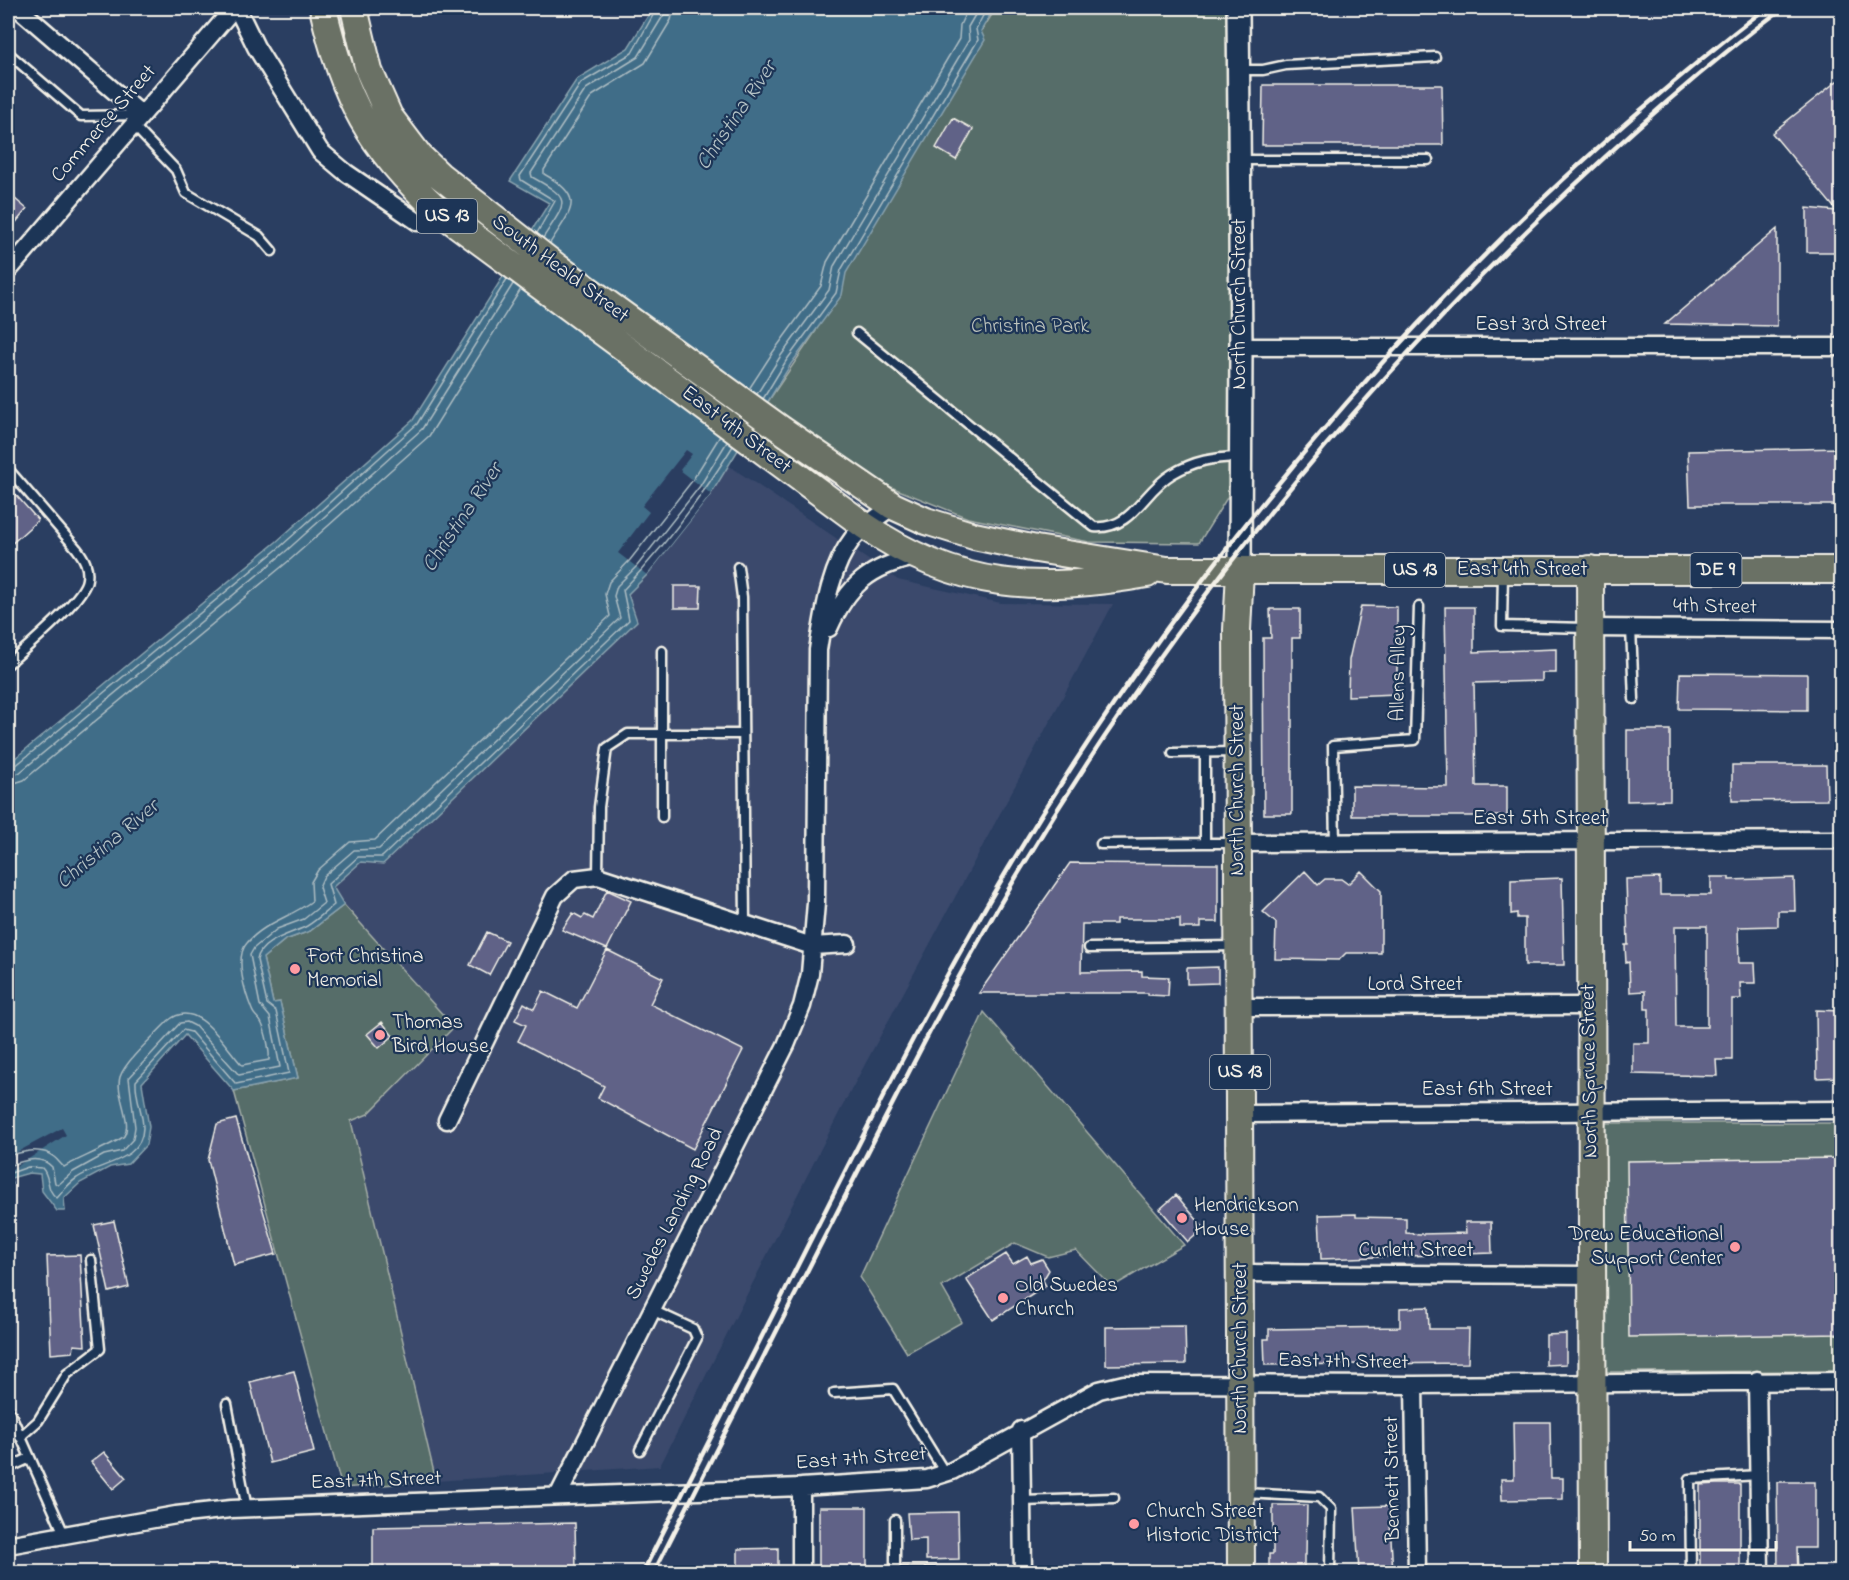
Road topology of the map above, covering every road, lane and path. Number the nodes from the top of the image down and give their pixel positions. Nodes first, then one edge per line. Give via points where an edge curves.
1 (18, 8) edge
2 (235, 8) edge
3 (323, 8) edge
4 (354, 8) edge
5 (1238, 8) edge
6 (8, 53) edge
7 (1435, 57) dead end
8 (1239, 70) junction
9 (138, 120) junction
10 (1239, 160) junction
11 (1428, 160) dead end
12 (418, 222) dead end
13 (272, 251) dead end
14 (8, 271) edge
15 (857, 333) dead end
16 (1241, 347) junction
17 (1842, 347) edge
18 (782, 430) joint
19 (1239, 457) junction
20 (8, 469) edge
21 (893, 506) junction
22 (865, 526) junction
23 (916, 557) junction
24 (738, 567) dead end
25 (1590, 569) junction
26 (1167, 570) junction
27 (1504, 570) junction
28 (1842, 570) edge
29 (1240, 571) junction
30 (1419, 607) dead end
31 (1588, 628) junction
32 (1631, 628) junction
33 (1842, 630) edge
34 (818, 650) junction
35 (662, 651) dead end
36 (8, 664) edge
37 (1634, 699) dead end
38 (662, 733) junction
39 (743, 734) junction
40 (1238, 752) junction
41 (1173, 753) dead end
42 (1206, 753) junction
43 (662, 817) dead end
44 (1842, 840) edge
45 (1205, 843) junction
46 (1239, 843) junction
47 (1335, 843) junction
48 (1589, 843) junction
49 (1101, 844) dead end
50 (598, 876) junction
51 (745, 924) junction
52 (847, 944) dead end
53 (812, 946) junction
54 (1239, 946) junction
55 (1089, 948) dead end
56 (1589, 1006) junction
57 (1240, 1007) junction
58 (1842, 1110) edge
59 (1591, 1112) junction
60 (1240, 1114) junction
61 (447, 1120) dead end
62 (91, 1260) dead end
63 (1241, 1273) junction
64 (1590, 1275) junction
65 (652, 1310) junction
66 (1757, 1380) junction
67 (1842, 1381) edge
68 (1240, 1383) junction
69 (1592, 1384) junction
70 (1414, 1385) junction
71 (834, 1393) dead end
72 (227, 1404) dead end
73 (8, 1408) edge
74 (1021, 1430) junction
75 (20, 1437) junction
76 (640, 1450) dead end
77 (30, 1458) junction
78 (8, 1468) edge
79 (945, 1474) junction
80 (1758, 1475) junction
81 (801, 1487) junction
82 (1241, 1492) junction
83 (558, 1496) junction
84 (1114, 1498) dead end
85 (1022, 1501) junction
86 (247, 1509) junction
87 (895, 1520) dead end
88 (64, 1534) junction
89 (8, 1545) edge
90 (801, 1572) edge
91 (973, 1572) edge
92 (1023, 1572) edge
93 (1241, 1572) edge
94 (1329, 1572) edge
95 (1417, 1572) edge
96 (1593, 1572) edge
97 (1691, 1572) edge
98 (1760, 1572) edge

1 - 9 street
2 - 9 street, Commerce Street
2 - 12 street via 320,151
3 - 22 main road, East 4th Street / US 13 via 345,85 379,148 412,186 439,211
4 - 18 main road, South Heald Street / US 13 via 369,71 389,116 420,157 464,198
5 - 8 street, North Church Street
6 - 9 lane via 81,116
7 - 8 lane
8 - 10 street, North Church Street
9 - 13 lane via 176,170 186,193 259,236
9 - 14 street, Commerce Street
10 - 11 lane
10 - 16 street, North Church Street
15 - 19 lane via 1094,527 1113,526 1126,520 1169,475 1185,467 1203,459
16 - 17 street, East 3rd Street
16 - 19 street, North Church Street
18 - 21 main road, East 4th Street / US 13
19 - 29 street, North Church Street
20 - 36 lane via 85,560 87,578 79,597
21 - 22 street, Swedes Landing Road
21 - 26 main road, East 4th Street / US 13 via 974,536 1058,554
22 - 23 main road, East 4th Street / US 13
22 - 34 street, Swedes Landing Road via 838,567
23 - 26 main road, East 4th Street / US 13 via 968,576 1005,584 1092,584
23 - 34 street, Swedes Landing Road via 873,572 848,592
24 - 39 lane via 742,597
25 - 27 main road, East 4th Street / US 13
25 - 28 main road, East 4th Street / DE 9
25 - 31 main road, North Spruce Street
26 - 29 main road, East 4th Street / US 13
27 - 29 main road, East 4th Street / US 13
27 - 31 lane via 1502,626
29 - 40 main road, North Church Street / US 13
30 - 47 lane, Allens Alley via 1415,740 1333,746
31 - 32 street, 4th Street
31 - 48 main road, North Spruce Street
32 - 33 street, 4th Street
32 - 37 lane
34 - 53 street, Swedes Landing Road via 816,903
35 - 38 lane
38 - 39 lane
38 - 43 lane
38 - 50 lane via 628,734 608,748 599,807
39 - 51 lane
40 - 42 lane
40 - 46 main road, North Church Street / US 13
41 - 42 lane
42 - 45 lane
44 - 48 street, East 5th Street
45 - 46 lane
45 - 49 lane
46 - 47 street, East 5th Street
46 - 54 main road, North Church Street / US 13
47 - 48 street, East 5th Street
48 - 56 main road, North Spruce Street
50 - 51 street
50 - 61 street via 574,879 555,896
51 - 53 street
52 - 53 street
53 - 65 street, Swedes Landing Road via 802,1006 786,1045
54 - 55 lane
54 - 57 main road, North Church Street / US 13
56 - 57 street, Lord Street
56 - 59 main road, North Spruce Street
57 - 60 main road, North Church Street / US 13
58 - 59 street, East 6th Street
59 - 60 street, East 6th Street
59 - 64 main road, North Spruce Street
60 - 63 main road, North Church Street / US 13
62 - 75 lane via 100,1349 67,1374 38,1421
63 - 64 street, Curlett Street
63 - 68 main road, North Church Street / US 13
64 - 69 main road, North Spruce Street
65 - 76 lane via 693,1329 697,1338
65 - 83 street, Swedes Landing Road
66 - 67 street, East 7th Street
66 - 69 street, East 7th Street
66 - 80 street
68 - 70 street, East 7th Street
68 - 74 street, East 7th Street via 1110,1386
68 - 82 main road, North Church Street / US 13
69 - 70 street, East 7th Street
69 - 96 main road, North Spruce Street
70 - 95 street, Bennett Street
71 - 79 lane via 893,1389
72 - 86 lane
73 - 75 lane
74 - 79 street, East 7th Street
74 - 85 street
75 - 77 lane
77 - 78 lane
77 - 88 lane
79 - 81 street, East 7th Street via 927,1479
80 - 97 lane via 1690,1479
80 - 98 street
81 - 83 street, East 7th Street
81 - 90 street
82 - 93 main road, North Church Street / US 13
82 - 94 lane via 1319,1497 1331,1509
83 - 86 street, East 7th Street
84 - 85 lane
85 - 92 street
86 - 88 street, East 7th Street via 176,1515
87 - 91 lane via 895,1572
88 - 89 street, East 7th Street

